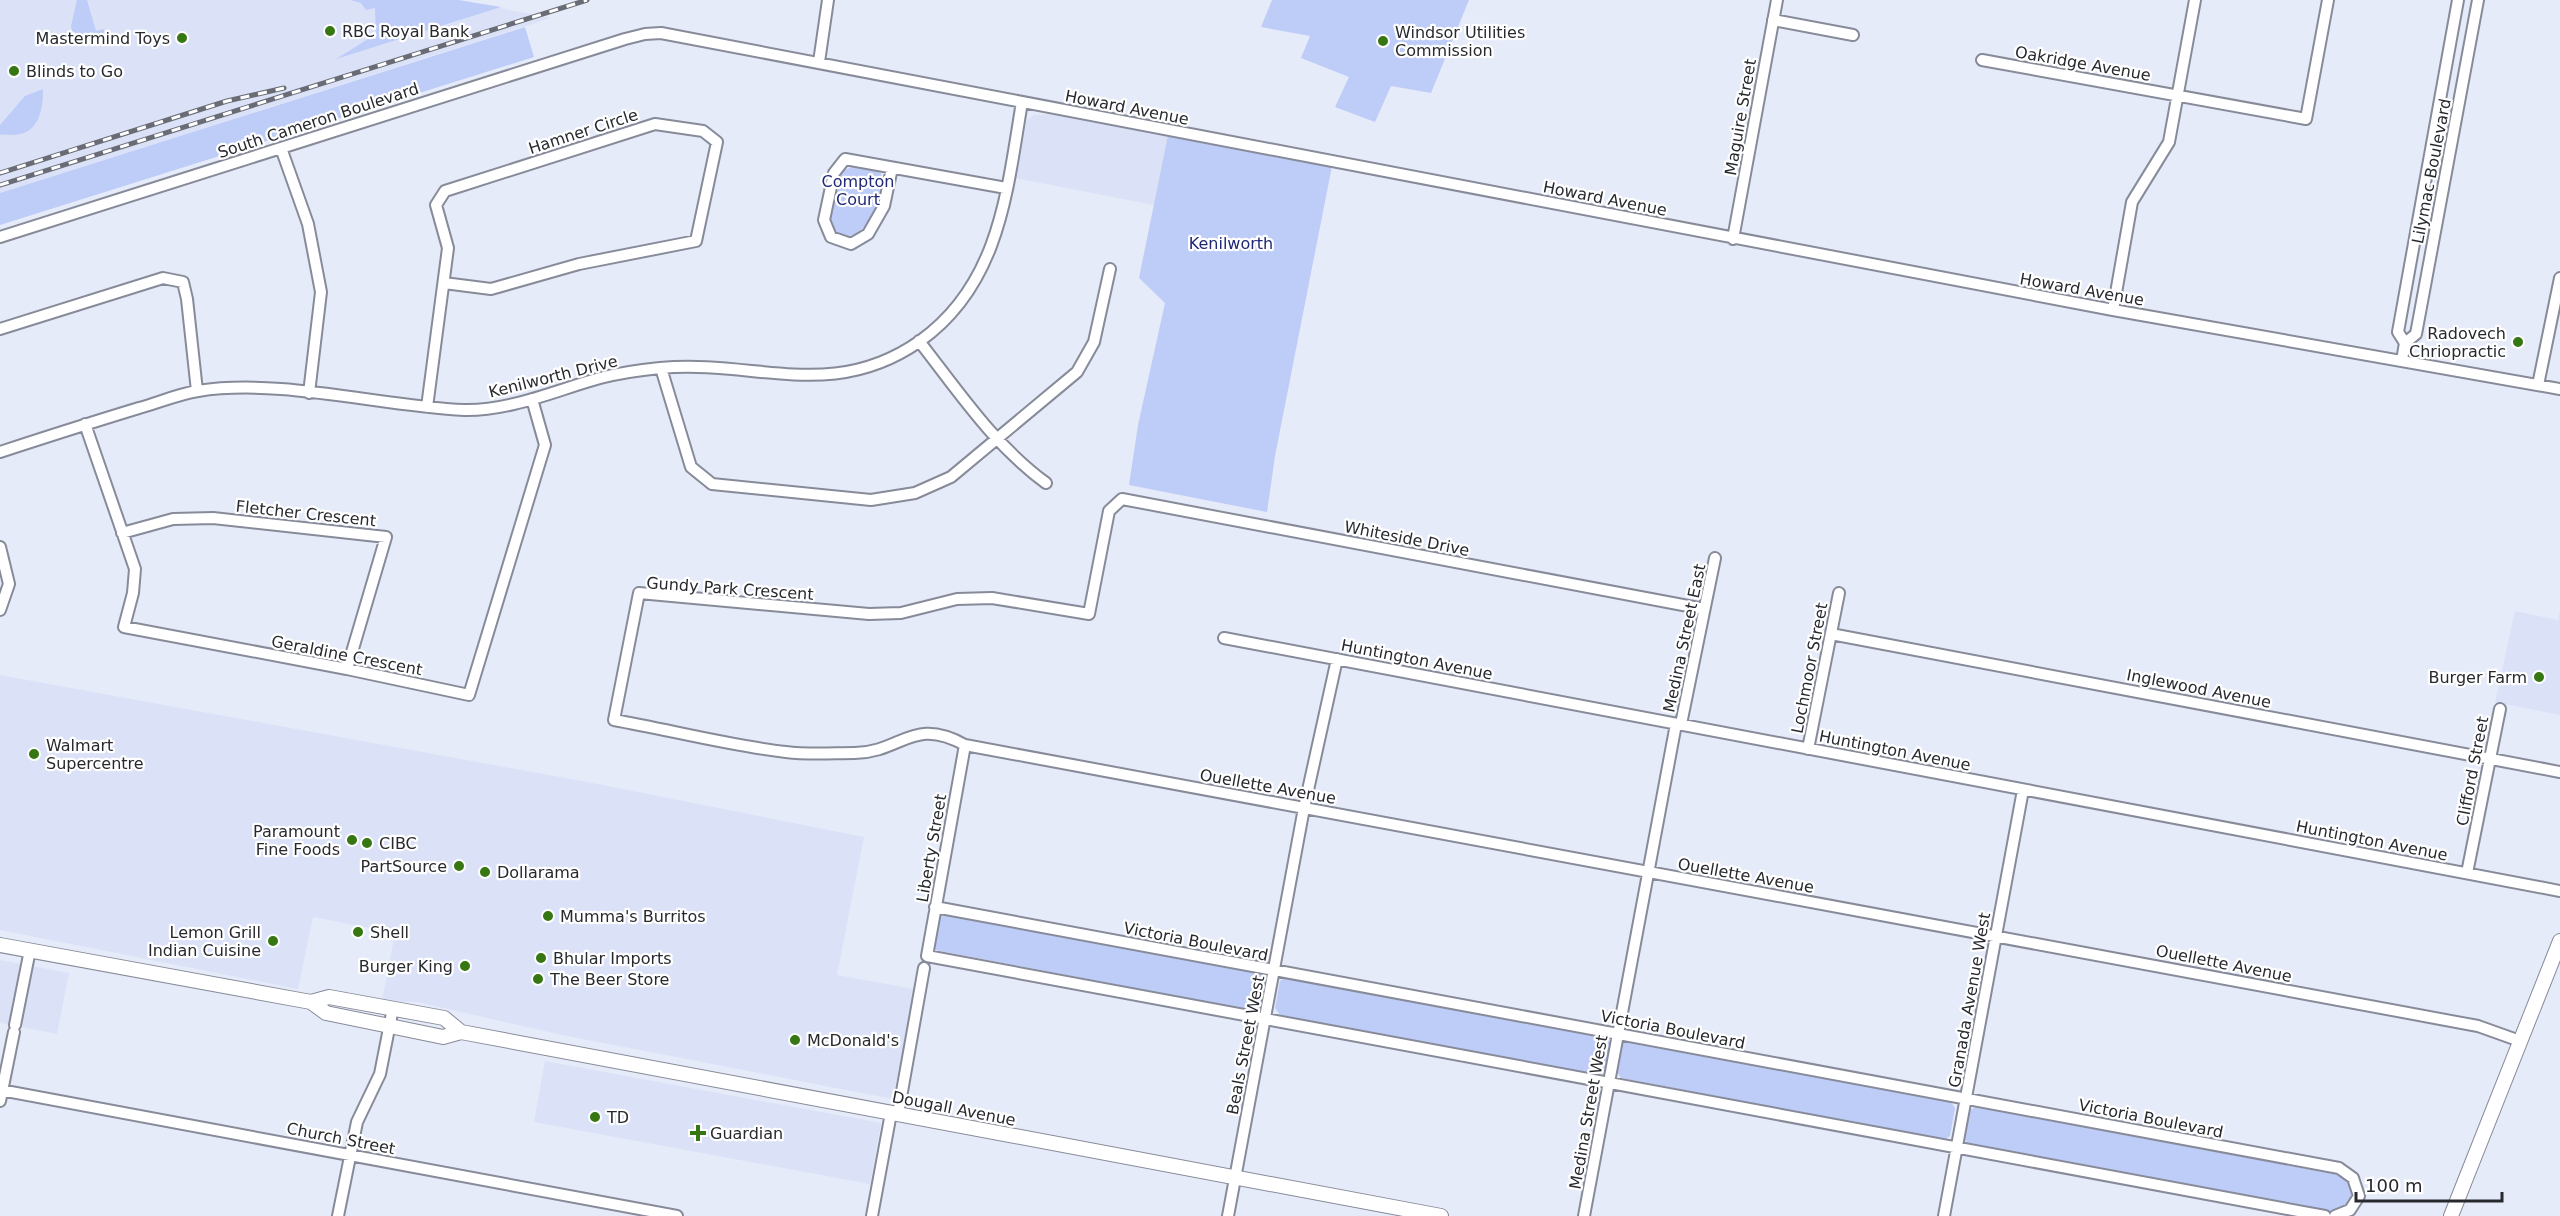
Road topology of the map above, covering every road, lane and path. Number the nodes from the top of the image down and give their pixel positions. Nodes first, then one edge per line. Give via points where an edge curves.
1 (828, 0) edge
2 (1777, 0) edge
3 (2195, 0) edge
4 (2328, 0) edge
5 (2458, 0) edge
6 (2478, 0) edge
7 (1773, 20) junction
8 (645, 34) joint
9 (1853, 35) dead end
10 (1982, 60) dead end
11 (819, 62) junction
12 (2178, 96) junction
13 (1022, 102) junction
14 (281, 148) junction
15 (892, 168) junction
16 (1006, 188) junction
17 (0, 237) edge
18 (1733, 239) junction
19 (1110, 269) dead end
20 (2560, 278) edge
21 (444, 283) junction
22 (2113, 310) junction
23 (0, 329) edge
24 (920, 341) junction
25 (2405, 343) junction
26 (2402, 360) junction
27 (661, 368) junction
28 (2538, 385) junction
29 (2560, 389) edge
30 (197, 391) junction
31 (309, 393) junction
32 (532, 399) junction
33 (427, 407) junction
34 (85, 424) junction
35 (996, 440) junction
36 (0, 452) edge
37 (1046, 483) dead end
38 (1109, 511) joint
39 (122, 533) junction
40 (0, 547) edge
41 (1715, 558) dead end
42 (1839, 593) dead end
43 (1704, 609) junction
44 (0, 610) edge
45 (1831, 634) junction
46 (1224, 638) dead end
47 (1337, 659) junction
48 (347, 669) junction
49 (2500, 709) dead end
50 (1679, 724) junction
51 (965, 745) junction
52 (1808, 749) junction
53 (2490, 758) junction
54 (2560, 772) edge
55 (2023, 789) junction
56 (1304, 808) junction
57 (1648, 872) junction
58 (2467, 873) junction
59 (2560, 891) edge
60 (935, 908) junction
61 (1996, 936) junction
62 (2560, 941) edge
63 (0, 945) edge
64 (30, 950) junction
65 (924, 968) dead end
66 (1274, 970) junction
67 (311, 1002) junction
68 (393, 1008) junction
69 (1265, 1019) junction
70 (389, 1027) junction
71 (461, 1032) junction
72 (1618, 1034) junction
73 (2520, 1041) junction
74 (1609, 1083) junction
75 (1, 1094) edge
76 (1966, 1099) junction
77 (895, 1114) junction
78 (1957, 1148) junction
79 (350, 1155) junction
80 (1235, 1177) junction
81 (338, 1216) edge
82 (676, 1216) edge
83 (872, 1216) edge
84 (1228, 1216) edge
85 (1441, 1216) edge
86 (1584, 1216) edge
87 (1944, 1216) edge
88 (2325, 1216) edge
89 (2335, 1216) edge
90 (2451, 1216) edge

1 - 11 street
2 - 7 street, Maguire Street
3 - 12 street
4 - 12 street, Oakridge Avenue via 2306,119
5 - 25 street, Lilymac Boulevard via 2398,332
6 - 25 street, Lilymac Boulevard via 2415,334
7 - 9 street
7 - 18 street, Maguire Street
8 - 11 street, Howard Avenue via 674,34
8 - 14 street, South Cameron Boulevard
10 - 12 street, Oakridge Avenue
11 - 13 street, Howard Avenue
12 - 22 street via 2169,142 2132,202
13 - 16 street, Kenilworth Drive
13 - 18 street, Howard Avenue
14 - 17 street, South Cameron Boulevard
14 - 31 street via 308,224 321,292
15 - 15 street via 845,159 834,173 824,220 831,237 851,244 868,234 884,206
15 - 16 street
16 - 24 street, Kenilworth Drive via 999,227 987,259 962,300
18 - 22 street, Howard Avenue
19 - 35 street via 1094,342 1077,372
20 - 28 street
21 - 21 street, Hamner Circle via 491,289 579,264 696,241 717,142 702,131 655,124 445,190 436,205 448,248
21 - 33 street, Hamner Circle
22 - 26 street, Howard Avenue
23 - 30 street via 163,278 183,282
24 - 27 street, Kenilworth Drive via 884,362 837,375
24 - 35 street
25 - 26 street, Lilymac Boulevard
26 - 28 street, Howard Avenue
27 - 32 street, Kenilworth Drive via 604,377
27 - 35 street via 691,467 712,484 871,500 915,493 951,477
28 - 29 street, Howard Avenue
30 - 31 street, Kenilworth Drive via 249,388
30 - 34 street, Kenilworth Drive
31 - 33 street, Kenilworth Drive
32 - 33 street, Kenilworth Drive via 469,410
32 - 48 street, Geraldine Crescent via 545,446 470,695
34 - 36 street, Kenilworth Drive
34 - 39 street, Geraldine Crescent
35 - 37 street via 1019,464
38 - 43 street, Whiteside Drive via 1122,500
38 - 51 street, Gundy Park Crescent via 1089,614 992,598 957,599 901,613 869,614 639,593 614,720 786,752 864,753 928,732 946,735
39 - 48 street, Geraldine Crescent via 135,569 124,627
39 - 48 street, Fletcher Crescent via 173,519 213,518 386,537
40 - 44 street via 9,584
41 - 43 street, Medina Street East
42 - 45 street, Lochmoor Street
43 - 50 street, Medina Street East
45 - 52 street, Lochmoor Street
45 - 53 street, Inglewood Avenue
46 - 47 street, Huntington Avenue
47 - 50 street, Huntington Avenue
47 - 56 street, Beals Street West
49 - 53 street, Clifford Street
50 - 52 street, Huntington Avenue
50 - 57 street, Medina Street East
51 - 56 street, Ouellette Avenue
51 - 60 street, Liberty Street
52 - 55 street, Huntington Avenue
53 - 54 street, Inglewood Avenue
53 - 58 street, Clifford Street
55 - 58 street, Huntington Avenue
55 - 61 street, Granada Avenue West
56 - 57 street, Ouellette Avenue
56 - 66 street, Beals Street West
57 - 61 street, Ouellette Avenue
57 - 72 street, Medina Street West
58 - 59 street, Huntington Avenue
60 - 66 street, Victoria Boulevard
60 - 69 street, Liberty Street via 927,956
61 - 73 street, Ouellette Avenue via 2478,1026
61 - 76 street, Granada Avenue West
62 - 73 main road
63 - 64 main road, Dougall Avenue
64 - 67 main road, Dougall Avenue
64 - 75 street
65 - 77 street
66 - 69 street, Beals Street West
66 - 72 street, Victoria Boulevard
67 - 68 main road, Dougall Avenue via 329,997
67 - 70 main road, Dougall Avenue via 326,1013
68 - 70 street
68 - 71 main road, Dougall Avenue via 444,1017
69 - 74 street
69 - 80 street, Beals Street West
70 - 71 main road, Dougall Avenue via 443,1037
70 - 79 street via 380,1074 357,1122
71 - 77 main road, Dougall Avenue
72 - 74 street, Medina Street West
72 - 76 street, Victoria Boulevard
73 - 90 main road
74 - 78 street
74 - 86 street, Medina Street West
75 - 79 street, Church Street
76 - 78 street, Granada Avenue West
76 - 89 street, Victoria Boulevard via 2339,1168 2353,1178 2359,1196 2350,1210
77 - 80 main road, Dougall Avenue
77 - 83 street
78 - 87 street, Granada Avenue West
78 - 88 street
79 - 81 street
79 - 82 street, Church Street
80 - 84 street, Beals Street West
80 - 85 main road, Dougall Avenue

